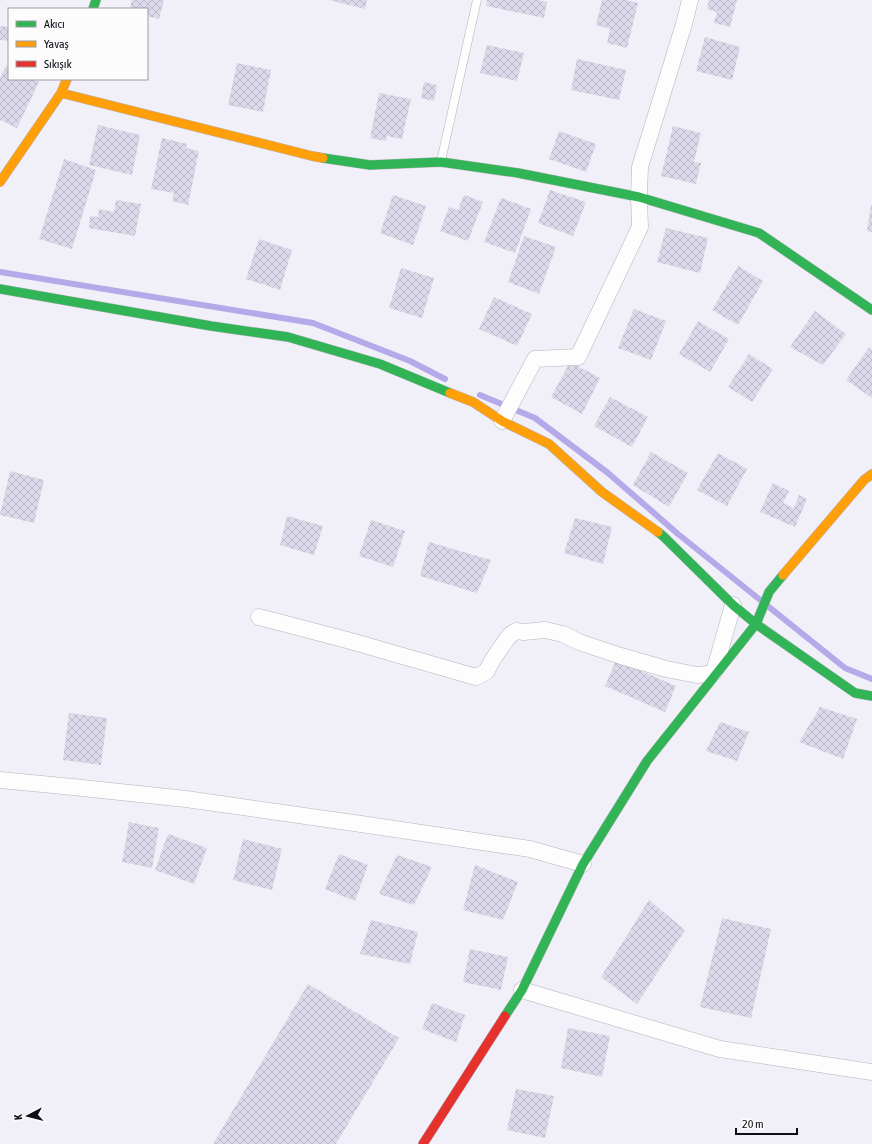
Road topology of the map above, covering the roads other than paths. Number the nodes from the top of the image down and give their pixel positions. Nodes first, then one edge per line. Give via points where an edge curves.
1 (477, 0) edge
2 (690, 0) edge
3 (67, 80) edge
4 (62, 93) junction
5 (441, 162) junction
6 (0, 182) edge
7 (639, 197) junction
8 (0, 289) edge
9 (872, 310) edge
10 (504, 419) junction
11 (872, 474) edge
12 (733, 605) junction
13 (259, 617) dead end
14 (756, 624) junction
15 (872, 696) edge
16 (0, 780) edge
17 (583, 864) junction
18 (522, 990) junction
19 (872, 1072) edge
20 (423, 1144) edge

1 - 5 lane
2 - 7 street via 640,167
3 - 4 street
4 - 5 street via 312,156 370,165
4 - 6 street
5 - 7 street via 518,173
7 - 9 street via 759,233
7 - 10 street via 640,227 578,357 535,359
8 - 10 street via 288,337 380,364 473,402
10 - 12 street via 549,444 602,492 663,536
11 - 14 street via 864,480 769,592
12 - 13 street via 714,672 701,675 666,669 621,656 546,630 516,631 509,636 486,672 476,677
12 - 14 street
14 - 15 street via 855,692
14 - 17 street via 647,761
16 - 17 street via 186,799 362,824 530,849
17 - 18 street
18 - 19 street via 720,1049
18 - 20 street

